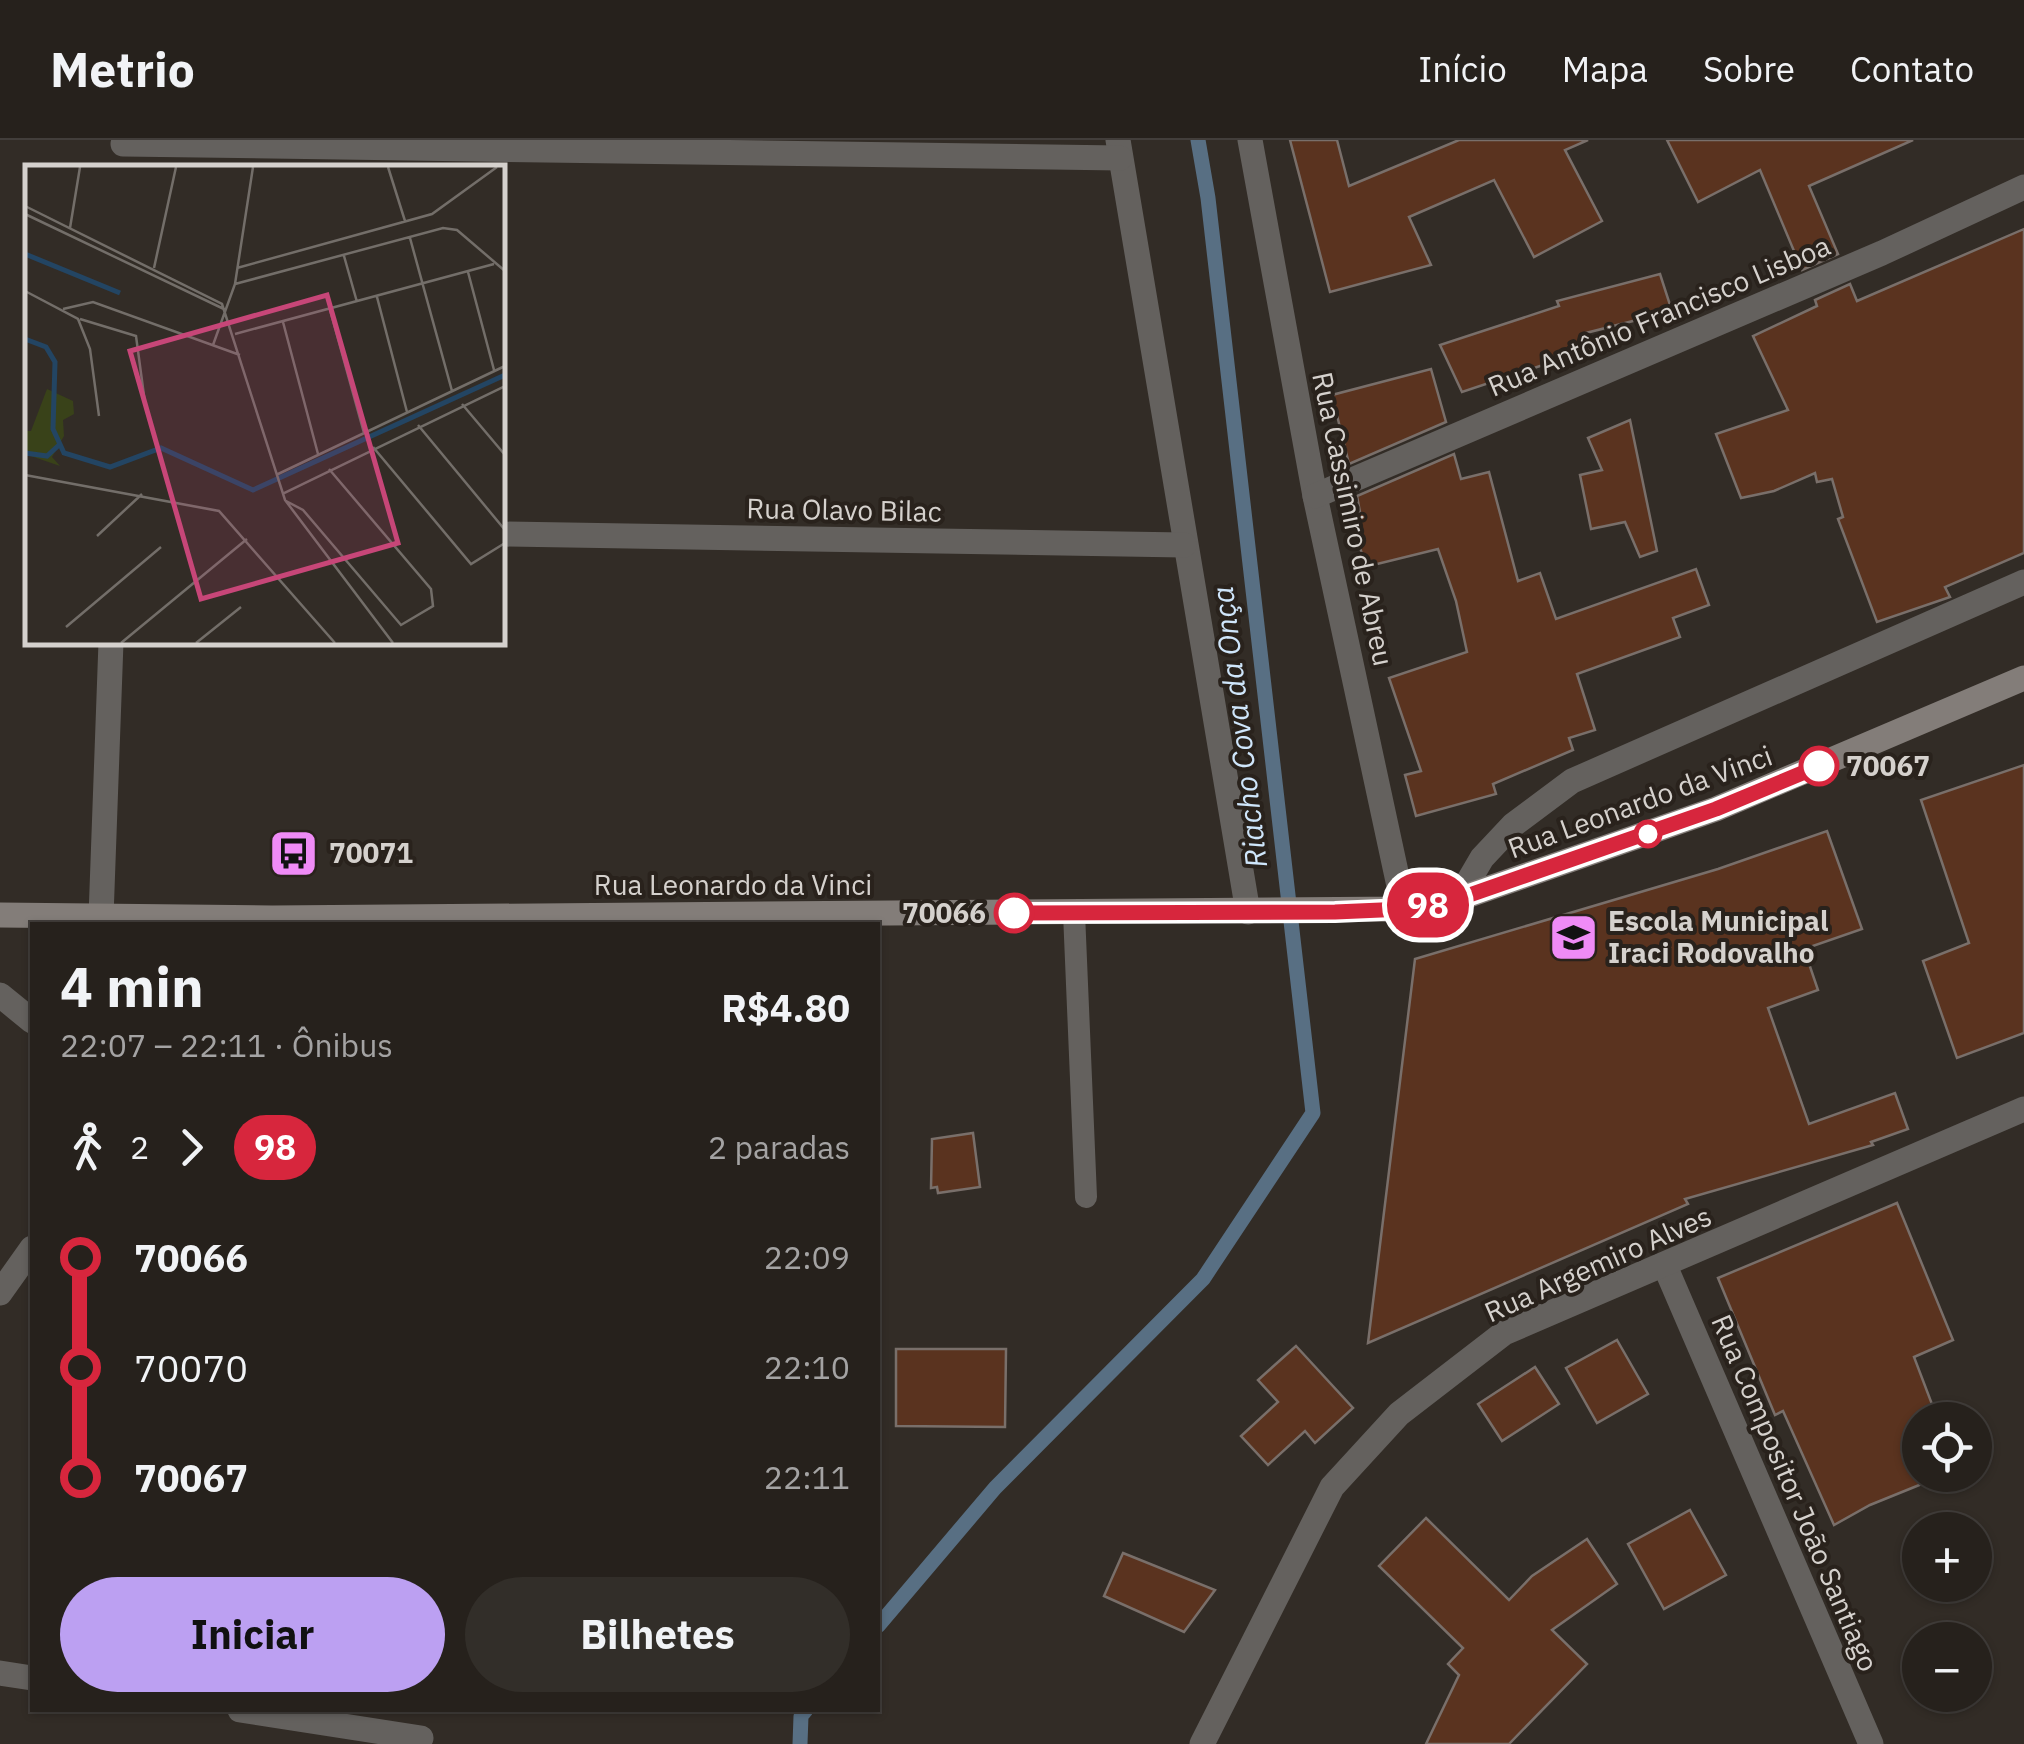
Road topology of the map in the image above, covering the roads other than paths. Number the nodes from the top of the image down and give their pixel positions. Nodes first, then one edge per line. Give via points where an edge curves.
1 (1250, 140) edge
2 (1119, 149) edge
3 (123, 151) edge
4 (2024, 186) edge
5 (1315, 496) junction
6 (505, 534) edge
7 (1184, 546) junction
8 (2024, 582) edge
9 (111, 645) edge
10 (2024, 678) edge
11 (1458, 899) junction
12 (1404, 909) junction
13 (1248, 912) junction
14 (1074, 913) junction
15 (0, 915) edge
16 (101, 917) junction
17 (269, 921) edge
18 (0, 995) edge
19 (30, 1019) edge
20 (2024, 1109) edge
21 (1086, 1197) dead end
22 (30, 1251) edge
23 (1665, 1266) junction
24 (0, 1293) edge
25 (0, 1673) edge
26 (30, 1678) edge
27 (253, 1712) edge
28 (421, 1738) dead end
29 (1202, 1744) edge
30 (1871, 1744) edge

1 - 5 street, Rua Cassimiro de Abreu
2 - 3 street
2 - 7 street
4 - 5 street, Rua Antônio Francisco Lisboa
5 - 12 street, Rua Cassimiro de Abreu
6 - 7 street, Rua Olavo Bilac
7 - 13 street
8 - 11 street via 1572,781 1482,858
9 - 16 street
10 - 11 street, Rua Leonardo da Vinci via 1716,809
11 - 12 street, Rua Leonardo da Vinci
12 - 13 street, Rua Leonardo da Vinci
13 - 14 street, Rua Leonardo da Vinci
14 - 17 street, Rua Leonardo da Vinci
14 - 21 lane
15 - 16 street, Rua Leonardo da Vinci
16 - 17 street, Rua Leonardo da Vinci
18 - 19 street
20 - 23 street, Rua Argemiro Alves
22 - 24 street
23 - 29 street, Rua Argemiro Alves via 1504,1333 1399,1414 1332,1486
23 - 30 street, Rua Compositor João Santiago
25 - 26 street
27 - 28 street

